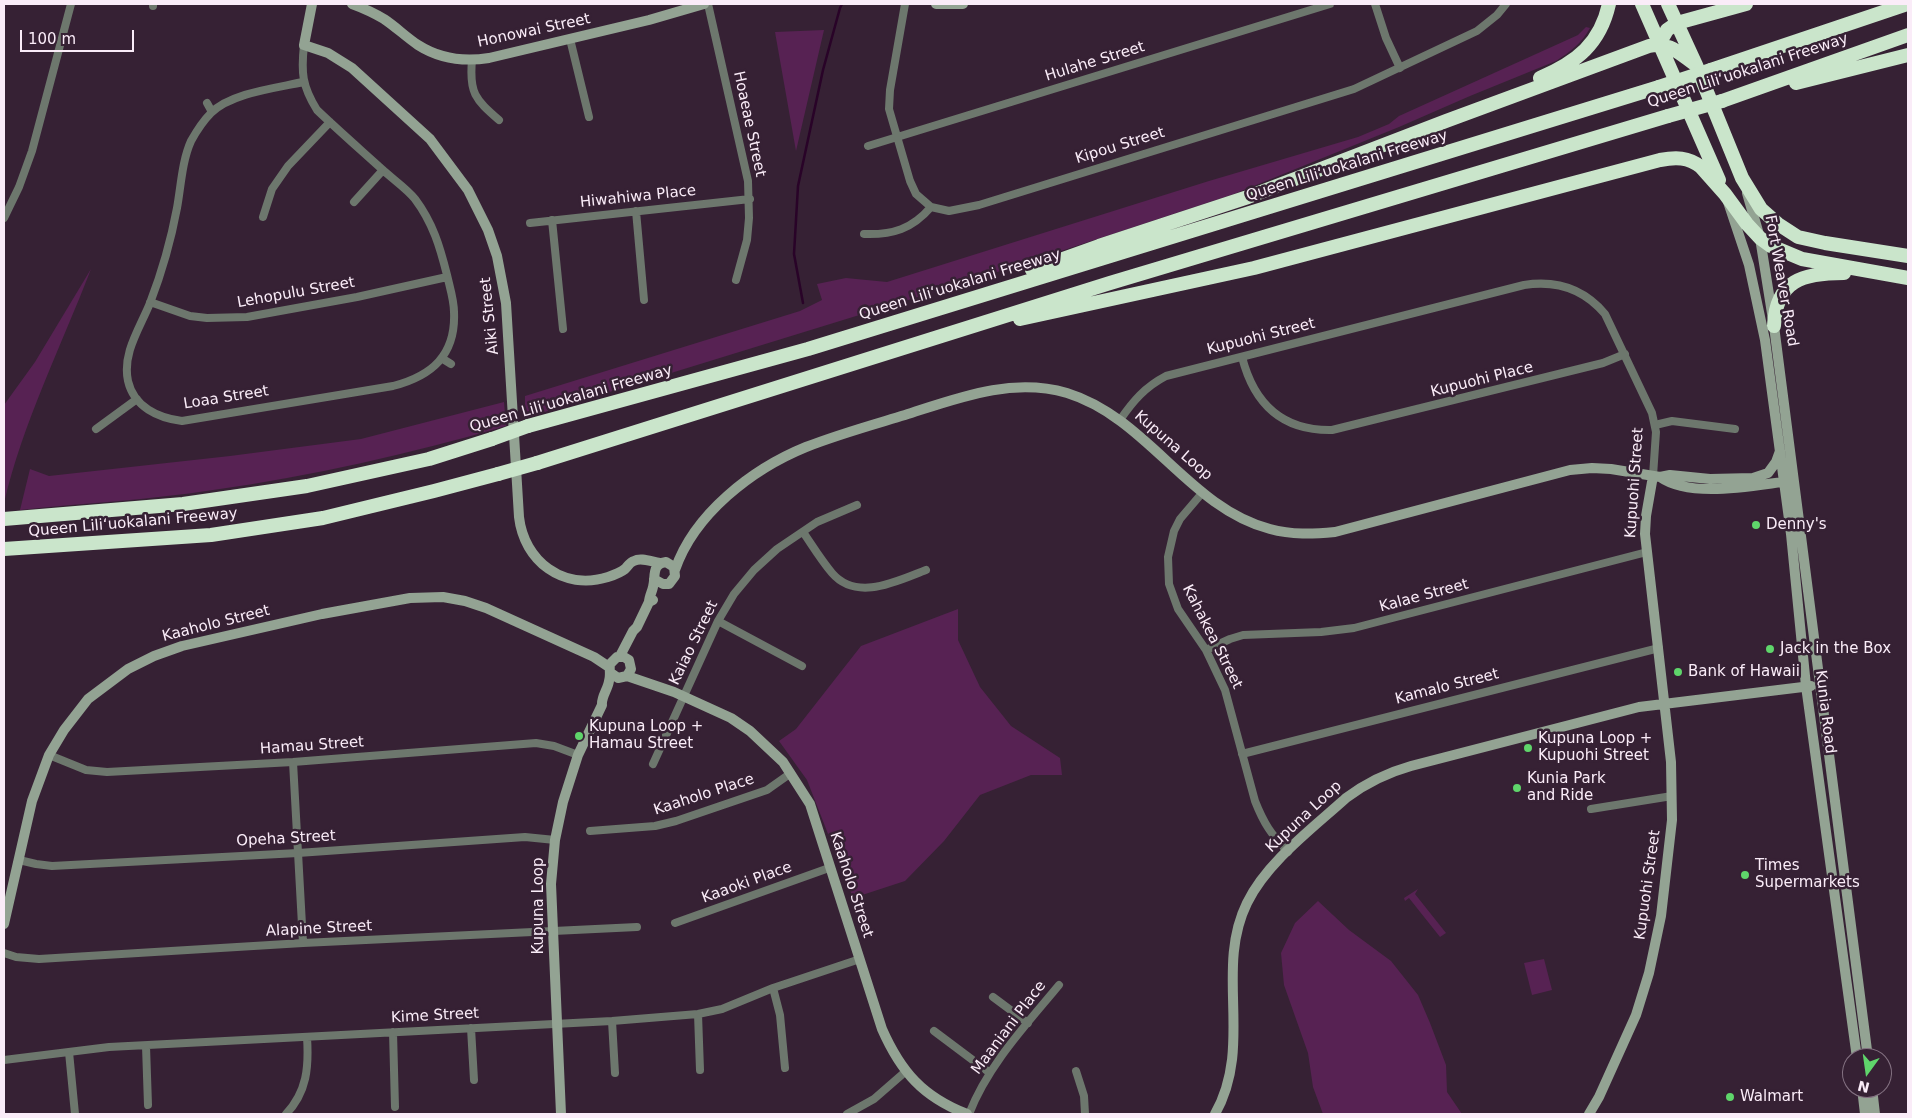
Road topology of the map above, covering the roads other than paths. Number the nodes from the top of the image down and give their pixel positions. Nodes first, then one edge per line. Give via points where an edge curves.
1 (71, 4) edge
2 (312, 4) edge
3 (352, 4) edge
4 (704, 4) edge
5 (708, 4) edge
6 (905, 4) edge
7 (936, 4) edge
8 (963, 4) edge
9 (1330, 4) edge
10 (1375, 4) edge
11 (1506, 4) edge
12 (1609, 4) edge
13 (1642, 4) edge
14 (1668, 4) edge
15 (1746, 4) edge
16 (1907, 4) edge
17 (1677, 23) junction
18 (1908, 35) edge
19 (570, 39) junction
20 (1659, 44) junction
21 (304, 45) junction
22 (1908, 55) edge
23 (472, 60) junction
24 (1696, 64) junction
25 (1400, 68) junction
26 (303, 82) junction
27 (1722, 101) junction
28 (207, 103) dead end
29 (212, 112) junction
30 (589, 117) dead end
31 (499, 120) dead end
32 (1446, 121) junction
33 (330, 122) junction
34 (897, 138) junction
35 (868, 146) dead end
36 (383, 170) junction
37 (1742, 178) junction
38 (1725, 194) junction
39 (750, 199) junction
40 (354, 202) dead end
41 (931, 207) junction
42 (636, 211) junction
43 (263, 217) dead end
44 (4, 218) edge
45 (552, 220) junction
46 (530, 223) dead end
47 (864, 234) dead end
48 (1760, 238) junction
49 (1908, 256) edge
50 (1875, 272) junction
51 (447, 277) junction
52 (1908, 278) edge
53 (736, 280) dead end
54 (644, 300) dead end
55 (150, 302) junction
56 (891, 323) junction
57 (1774, 326) junction
58 (563, 329) dead end
59 (927, 340) junction
60 (1625, 354) junction
61 (1242, 357) junction
62 (443, 359) junction
63 (451, 364) dead end
64 (1774, 370) junction
65 (137, 399) junction
66 (1120, 420) junction
67 (1655, 425) junction
68 (96, 429) dead end
69 (1735, 429) dead end
70 (1780, 451) junction
71 (1657, 477) junction
72 (1789, 481) junction
73 (1746, 488) junction
74 (1202, 492) junction
75 (1787, 500) junction
76 (857, 504) dead end
77 (4, 519) edge
78 (803, 532) junction
79 (693, 533) junction
80 (4, 549) edge
81 (1647, 552) junction
82 (630, 563) junction
83 (663, 563) junction
84 (675, 570) junction
85 (926, 570) dead end
86 (657, 578) junction
87 (718, 621) junction
88 (1659, 648) junction
89 (1206, 650) junction
90 (802, 666) dead end
91 (620, 667) junction
92 (1819, 684) junction
93 (1806, 686) junction
94 (679, 694) junction
95 (1665, 703) junction
96 (1242, 754) junction
97 (49, 755) junction
98 (578, 755) junction
99 (293, 762) junction
100 (653, 764) dead end
101 (792, 773) junction
102 (1672, 796) junction
103 (1591, 809) dead end
104 (590, 831) dead end
105 (555, 840) junction
106 (298, 852) junction
107 (1288, 852) junction
108 (19, 860) junction
109 (829, 868) junction
110 (675, 923) dead end
111 (4, 924) edge
112 (637, 927) dead end
113 (553, 931) junction
114 (304, 943) junction
115 (4, 953) edge
116 (860, 959) junction
117 (1059, 985) dead end
118 (773, 988) junction
119 (993, 997) dead end
120 (698, 1014) junction
121 (612, 1021) junction
122 (557, 1023) junction
123 (1028, 1023) junction
124 (471, 1028) junction
125 (934, 1031) dead end
126 (393, 1032) junction
127 (307, 1037) junction
128 (146, 1046) junction
129 (1857, 1048) edge
130 (1867, 1048) edge
131 (69, 1052) junction
132 (4, 1060) edge
133 (785, 1068) dead end
134 (700, 1070) dead end
135 (1076, 1071) dead end
136 (905, 1072) junction
137 (990, 1072) junction
138 (614, 1073) dead end
139 (474, 1080) dead end
140 (1863, 1098) edge
141 (1873, 1098) edge
142 (148, 1105) dead end
143 (395, 1107) dead end
144 (75, 1114) edge
145 (286, 1114) edge
146 (561, 1114) edge
147 (847, 1114) edge
148 (968, 1114) edge
149 (1085, 1114) edge
150 (1215, 1114) edge
151 (1589, 1114) edge
152 (1865, 1114) edge
153 (1875, 1114) edge

1 - 44 street via 32,151
2 - 21 street
3 - 23 street, Honowai Street via 384,20 432,52
4 - 19 street, Honowai Street
5 - 39 street, Hoaeae Street via 746,164
6 - 34 street via 889,98
7 - 8 street
9 - 34 street, Hulahe Street
10 - 25 street
11 - 25 street, Kipou Street via 1477,31
12 - 32 highway via 1601,29 1576,59 1561,69
13 - 20 highway, Fort Weaver Road
14 - 17 highway, Fort Weaver Road
15 - 17 highway
16 - 56 highway, Queen Liliʻuokalani Freeway, bridge via 1659,87
17 - 20 highway via 1667,30
17 - 24 highway, Fort Weaver Road
18 - 27 highway, Queen Liliʻuokalani Freeway
19 - 23 street, Honowai Street
19 - 30 street
20 - 24 highway via 1671,47
20 - 32 highway
20 - 38 highway, Fort Weaver Road
21 - 26 street
21 - 82 street, Aiki Street via 328,53 352,68 430,139 468,190 488,230 497,256 506,303 519,517 529,549 546,567 576,580 607,577 624,570
22 - 27 highway
23 - 31 street via 472,86 476,97
24 - 37 highway, Fort Weaver Road
25 - 41 street, Kipou Street via 1354,88 979,205 949,211
26 - 29 street, Loaa Street via 246,95
26 - 33 street via 317,110
27 - 59 highway, Queen Liliʻuokalani Freeway, bridge
28 - 29 street
29 - 55 street, Loaa Street via 191,141 186,156 171,235
32 - 56 highway via 1248,197 1099,246
33 - 36 street
33 - 43 street via 288,166 272,190
34 - 35 street, Hulahe Street
34 - 41 street via 913,188
36 - 40 street
36 - 51 street via 413,197 426,214 439,242
37 - 48 street, Fort Weaver Road
37 - 49 highway via 1761,209 1798,236
38 - 48 highway
38 - 59 highway via 1693,161 1668,159 1254,268
38 - 64 street, Fort Weaver Road via 1753,280
39 - 42 street, Hiwahiwa Place
39 - 53 street, Hoaeae Street via 747,240
41 - 47 street via 909,226 882,235
42 - 45 street, Hiwahiwa Place
42 - 54 street
45 - 46 street, Hiwahiwa Place
45 - 58 street
48 - 50 highway via 1802,259
48 - 57 street, Fort Weaver Road
50 - 52 highway
50 - 57 highway via 1816,274 1798,280 1783,292 1775,308
51 - 55 street, Lehopulu Street via 357,297 237,317 190,316
51 - 62 street via 454,313 450,344
55 - 65 street, Loaa Street via 127,359 128,380
56 - 77 highway, Queen Liliʻuokalani Freeway, bridge via 528,426 428,459 306,486 183,504
57 - 64 street, Fort Weaver Road
59 - 80 highway, Queen Liliʻuokalani Freeway, bridge via 537,463 324,518 211,535
60 - 61 street, Kupuohi Street via 1598,306 1580,292 1547,283 1524,285
60 - 61 street, Kupuohi Place via 1603,363 1344,429 1319,430 1290,423 1274,413 1251,385
60 - 67 street, Kupuohi Street via 1649,404
61 - 66 street, Kupuohi Street via 1177,373 1155,382 1137,396
62 - 63 street
62 - 65 street, Loaa Street via 417,379 393,386 182,420 157,416
64 - 70 street, Kunia Road
64 - 72 street, Kunia Road
65 - 68 street
66 - 74 street, Kupuna Loop
66 - 79 street, Kupuna Loop via 1088,401 1042,388 1018,386 971,394 805,448 766,468 731,493
67 - 69 street via 1672,421
67 - 71 street, Kupuohi Street
70 - 71 street, Kupuna Loop via 1768,473 1753,478
70 - 72 street, Kunia Road
71 - 73 street, Kupuna Loop via 1670,484 1697,488
71 - 74 street, Kupuna Loop via 1611,469 1570,470 1335,532 1313,534 1284,532 1249,522
71 - 81 street, Kupuohi Street via 1646,516
72 - 73 street, Kupuna Loop
72 - 75 street, Kunia Road
72 - 92 street, Kunia Road
73 - 75 street via 1773,490
74 - 89 street, Kahakea Street via 1174,531 1168,571 1178,609
75 - 93 street, Kunia Road
76 - 78 street, Kaiao Street
78 - 85 street via 833,574 852,585 880,587
78 - 87 street, Kaiao Street via 754,570
79 - 83 street, Kupuna Loop
79 - 84 street, Kupuna Loop
81 - 88 street, Kupuohi Street
81 - 89 street, Kalae Street via 1354,628 1244,635
82 - 83 street via 641,560
82 - 86 street via 644,566
83 - 84 street via 672,565
83 - 86 street, Kupuna Loop
84 - 86 street, Kupuna Loop via 672,582
86 - 91 street, Kupuna Loop
87 - 90 street
87 - 94 street, Kaiao Street
88 - 95 street, Kupuohi Street
88 - 96 street, Kamalo Street
89 - 96 street, Kahakea Street via 1226,690
91 - 94 street, Kaaholo Street
91 - 97 street, Kaaholo Street via 465,601 443,597 410,598 322,614 182,646 154,656 128,669 88,699
91 - 98 street, Kupuna Loop via 601,700 602,705
92 - 93 street, Kupuna Loop
92 - 130 street, Kunia Road
93 - 95 street, Kupuna Loop
93 - 129 street, Kunia Road
94 - 100 street, Kaiao Street
94 - 101 street, Kaaholo Street via 750,730
95 - 102 street, Kupuohi Street
95 - 107 street, Kupuna Loop via 1390,772 1346,798
96 - 107 street, Kahakea Street via 1261,818 1270,834
97 - 99 street, Hamau Street via 81,768 107,772
97 - 108 street, Kaaholo Street via 32,801
98 - 99 street, Hamau Street via 536,743
98 - 105 street, Kupuna Loop
99 - 106 street
101 - 104 street, Kaaholo Place via 767,790 676,820 648,827
101 - 109 street, Kaaholo Street via 810,804
102 - 103 street
102 - 151 street, Kupuohi Street via 1661,916 1649,973 1636,1016
105 - 106 street, Opeha Street via 525,837
105 - 113 street, Kupuna Loop via 551,884
106 - 108 street, Opeha Street via 52,866
106 - 114 street
107 - 150 street, Kupuna Loop via 1256,887 1239,923 1233,965 1233,1063 1224,1097
108 - 111 street, Kaaholo Street
109 - 110 street, Kaaoki Place
109 - 116 street, Kaaholo Street
112 - 113 street, Alapine Street
113 - 114 street, Alapine Street
113 - 122 street, Kupuna Loop
114 - 115 street, Alapine Street via 39,959
116 - 118 street, Kime Street
116 - 136 street, Kaaholo Street via 882,1029
117 - 123 street, Maaniani Place
118 - 120 street, Kime Street via 722,1009
118 - 133 street via 782,1024
119 - 123 street
120 - 121 street, Kime Street
120 - 134 street
121 - 122 street, Kime Street
121 - 138 street
122 - 124 street, Kime Street
122 - 146 street, Kupuna Loop
123 - 137 street, Maaniani Place
124 - 126 street, Kime Street
124 - 139 street
125 - 137 street
126 - 127 street, Kime Street
126 - 143 street
127 - 128 street, Kime Street
127 - 145 street via 309,1059 305,1083
128 - 131 street, Kime Street
128 - 142 street
131 - 132 street, Kime Street
131 - 144 street
135 - 149 street via 1084,1096
136 - 147 street via 874,1099
136 - 148 street, Kaaholo Street via 937,1100
137 - 148 street, Maaniani Place
140 - 152 street
141 - 153 street

